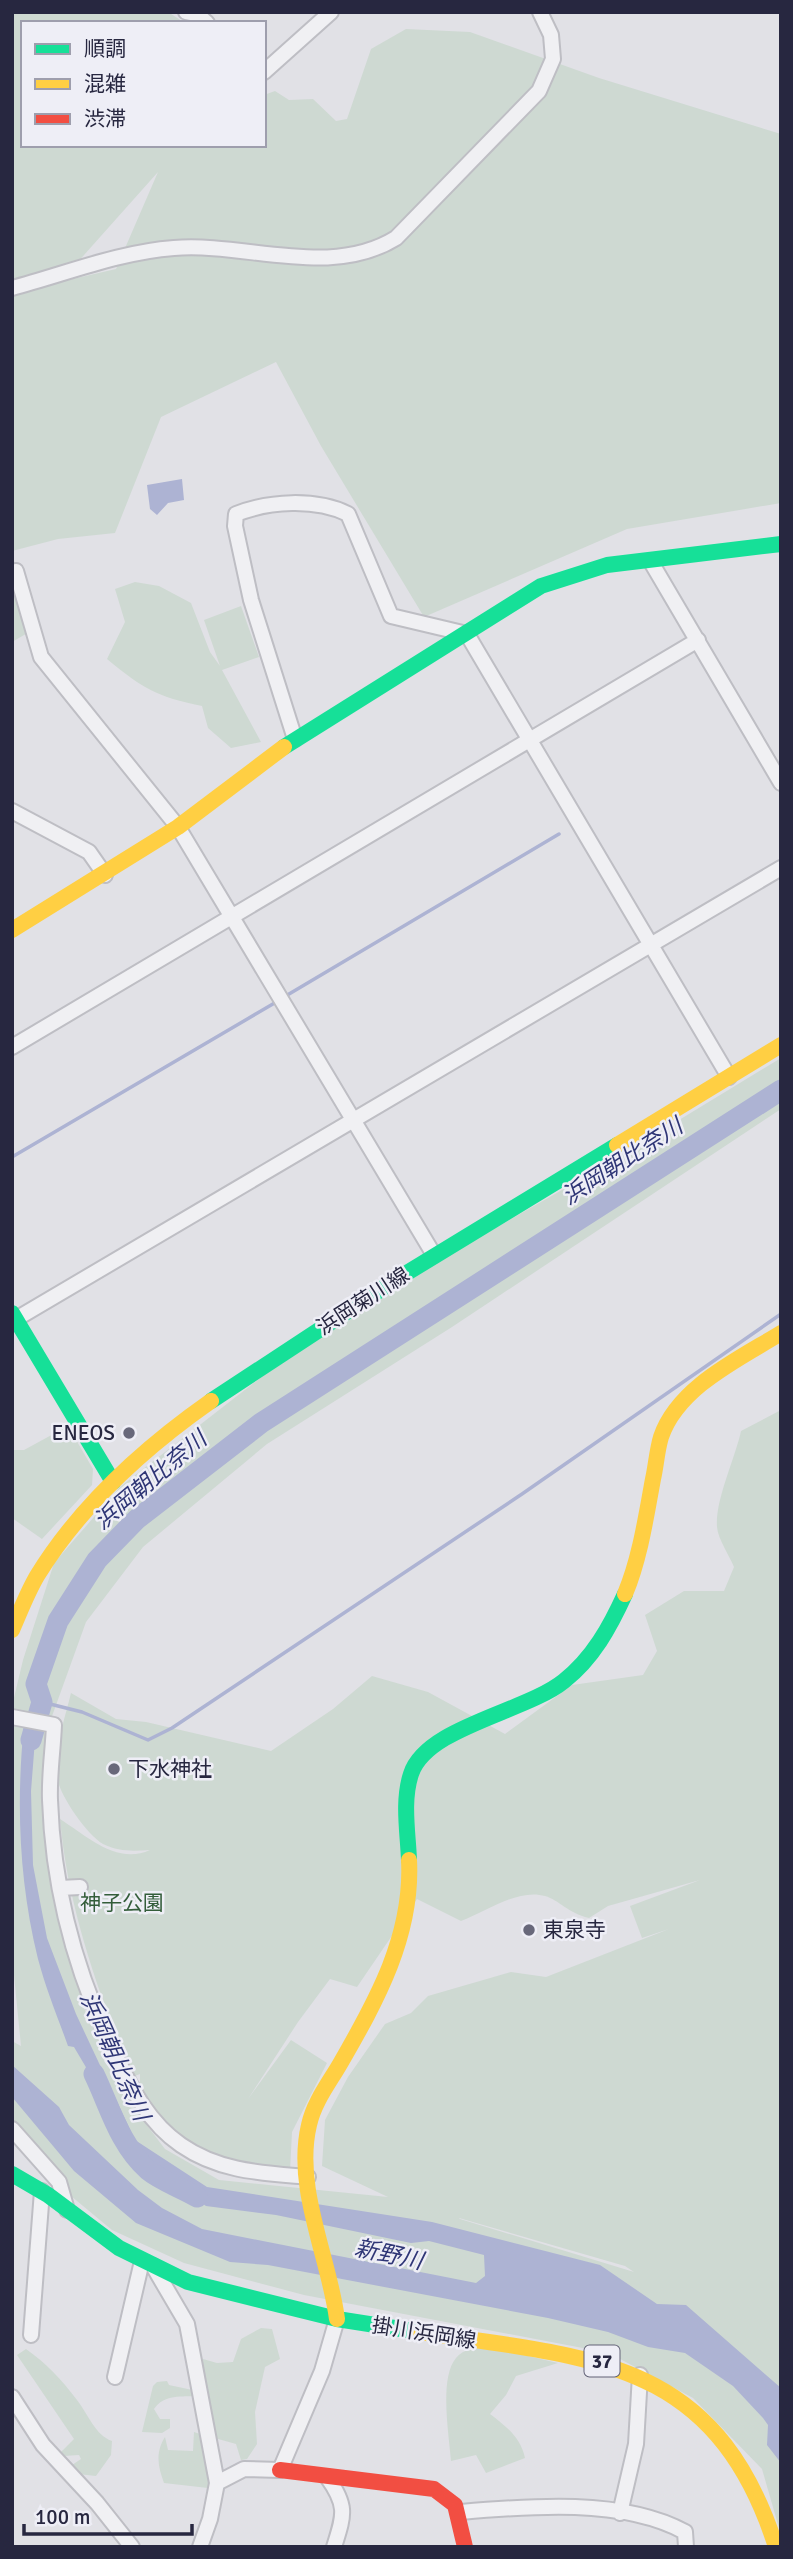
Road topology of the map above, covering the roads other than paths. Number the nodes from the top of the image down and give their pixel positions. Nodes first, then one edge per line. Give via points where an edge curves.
1 (186, 12) edge
2 (331, 12) edge
3 (540, 12) edge
4 (205, 21) edge
5 (266, 70) edge
6 (12, 288) edge
7 (781, 544) edge
8 (651, 562) junction
9 (16, 571) dead end
10 (467, 634) junction
11 (698, 640) junction
12 (295, 739) junction
13 (531, 741) junction
14 (781, 783) edge
15 (12, 811) edge
16 (178, 827) junction
17 (781, 868) edge
18 (106, 875) junction
19 (233, 916) junction
20 (12, 930) edge
21 (651, 944) junction
22 (781, 1045) edge
23 (12, 1047) edge
24 (729, 1077) junction
25 (353, 1119) junction
26 (434, 1255) junction
27 (14, 1316) edge
28 (781, 1332) edge
29 (113, 1482) junction
30 (12, 1630) edge
31 (12, 1717) edge
32 (60, 1888) junction
33 (80, 1888) dead end
34 (12, 2129) edge
35 (12, 2174) edge
36 (309, 2181) junction
37 (42, 2191) junction
38 (66, 2210) junction
39 (147, 2264) junction
40 (337, 2319) junction
41 (31, 2335) dead end
42 (640, 2375) junction
43 (115, 2377) dead end
44 (12, 2397) edge
45 (280, 2470) junction
46 (327, 2477) junction
47 (217, 2483) junction
48 (461, 2512) junction
49 (620, 2513) junction
50 (132, 2547) edge
51 (200, 2547) edge
52 (334, 2547) edge
53 (465, 2547) edge
54 (685, 2547) edge
55 (776, 2547) edge

1 - 4 street
2 - 5 street
3 - 6 street via 551,35 553,59 539,90 396,238 383,246 315,257 172,248 141,252
7 - 8 street
8 - 10 street via 607,565 541,586
8 - 11 street
9 - 16 street via 41,657
10 - 12 street
10 - 12 street via 391,616 348,514 329,505 259,505 236,514 251,600
10 - 13 street
11 - 13 street
11 - 14 street
12 - 16 street
13 - 19 street
13 - 21 street
15 - 18 street via 89,852
16 - 18 street
16 - 19 street
17 - 21 street
18 - 20 street
19 - 23 street
19 - 25 street
21 - 24 street
21 - 25 street
22 - 24 street, 浜岡菊川線
24 - 26 street, 浜岡菊川線
25 - 26 street
25 - 27 street
26 - 29 street, 浜岡菊川線 via 235,1385
27 - 29 street
28 - 36 street via 701,1385 669,1416 627,1594 593,1653 532,1701 455,1735 416,1762 408,1786 412,1886 408,1914 382,1989 309,2125
29 - 30 street, 浜岡菊川線 via 48,1555
31 - 32 street via 54,1726 50,1800
32 - 33 street
32 - 36 street via 80,1975 132,2090 148,2113 180,2144 222,2166
34 - 38 street via 59,2182
35 - 37 street, 掛川浜岡線 / 37
36 - 40 street
37 - 38 street, 掛川浜岡線 / 37
37 - 41 street
38 - 39 street, 掛川浜岡線 / 37
39 - 40 street, 掛川浜岡線 / 37 via 188,2282
39 - 43 street
39 - 47 street via 187,2325
40 - 42 street, 掛川浜岡線 / 37 via 580,2356
40 - 45 street via 322,2371
42 - 49 street via 636,2444
42 - 55 street, 掛川浜岡線 / 37 via 678,2397 718,2431 747,2474
44 - 50 street via 43,2445
45 - 46 street
45 - 47 street via 244,2469
46 - 48 street via 434,2489 454,2501
46 - 52 street via 340,2495 343,2511
47 - 51 street
48 - 49 street via 533,2505
48 - 53 street
49 - 54 street via 666,2521 684,2532

